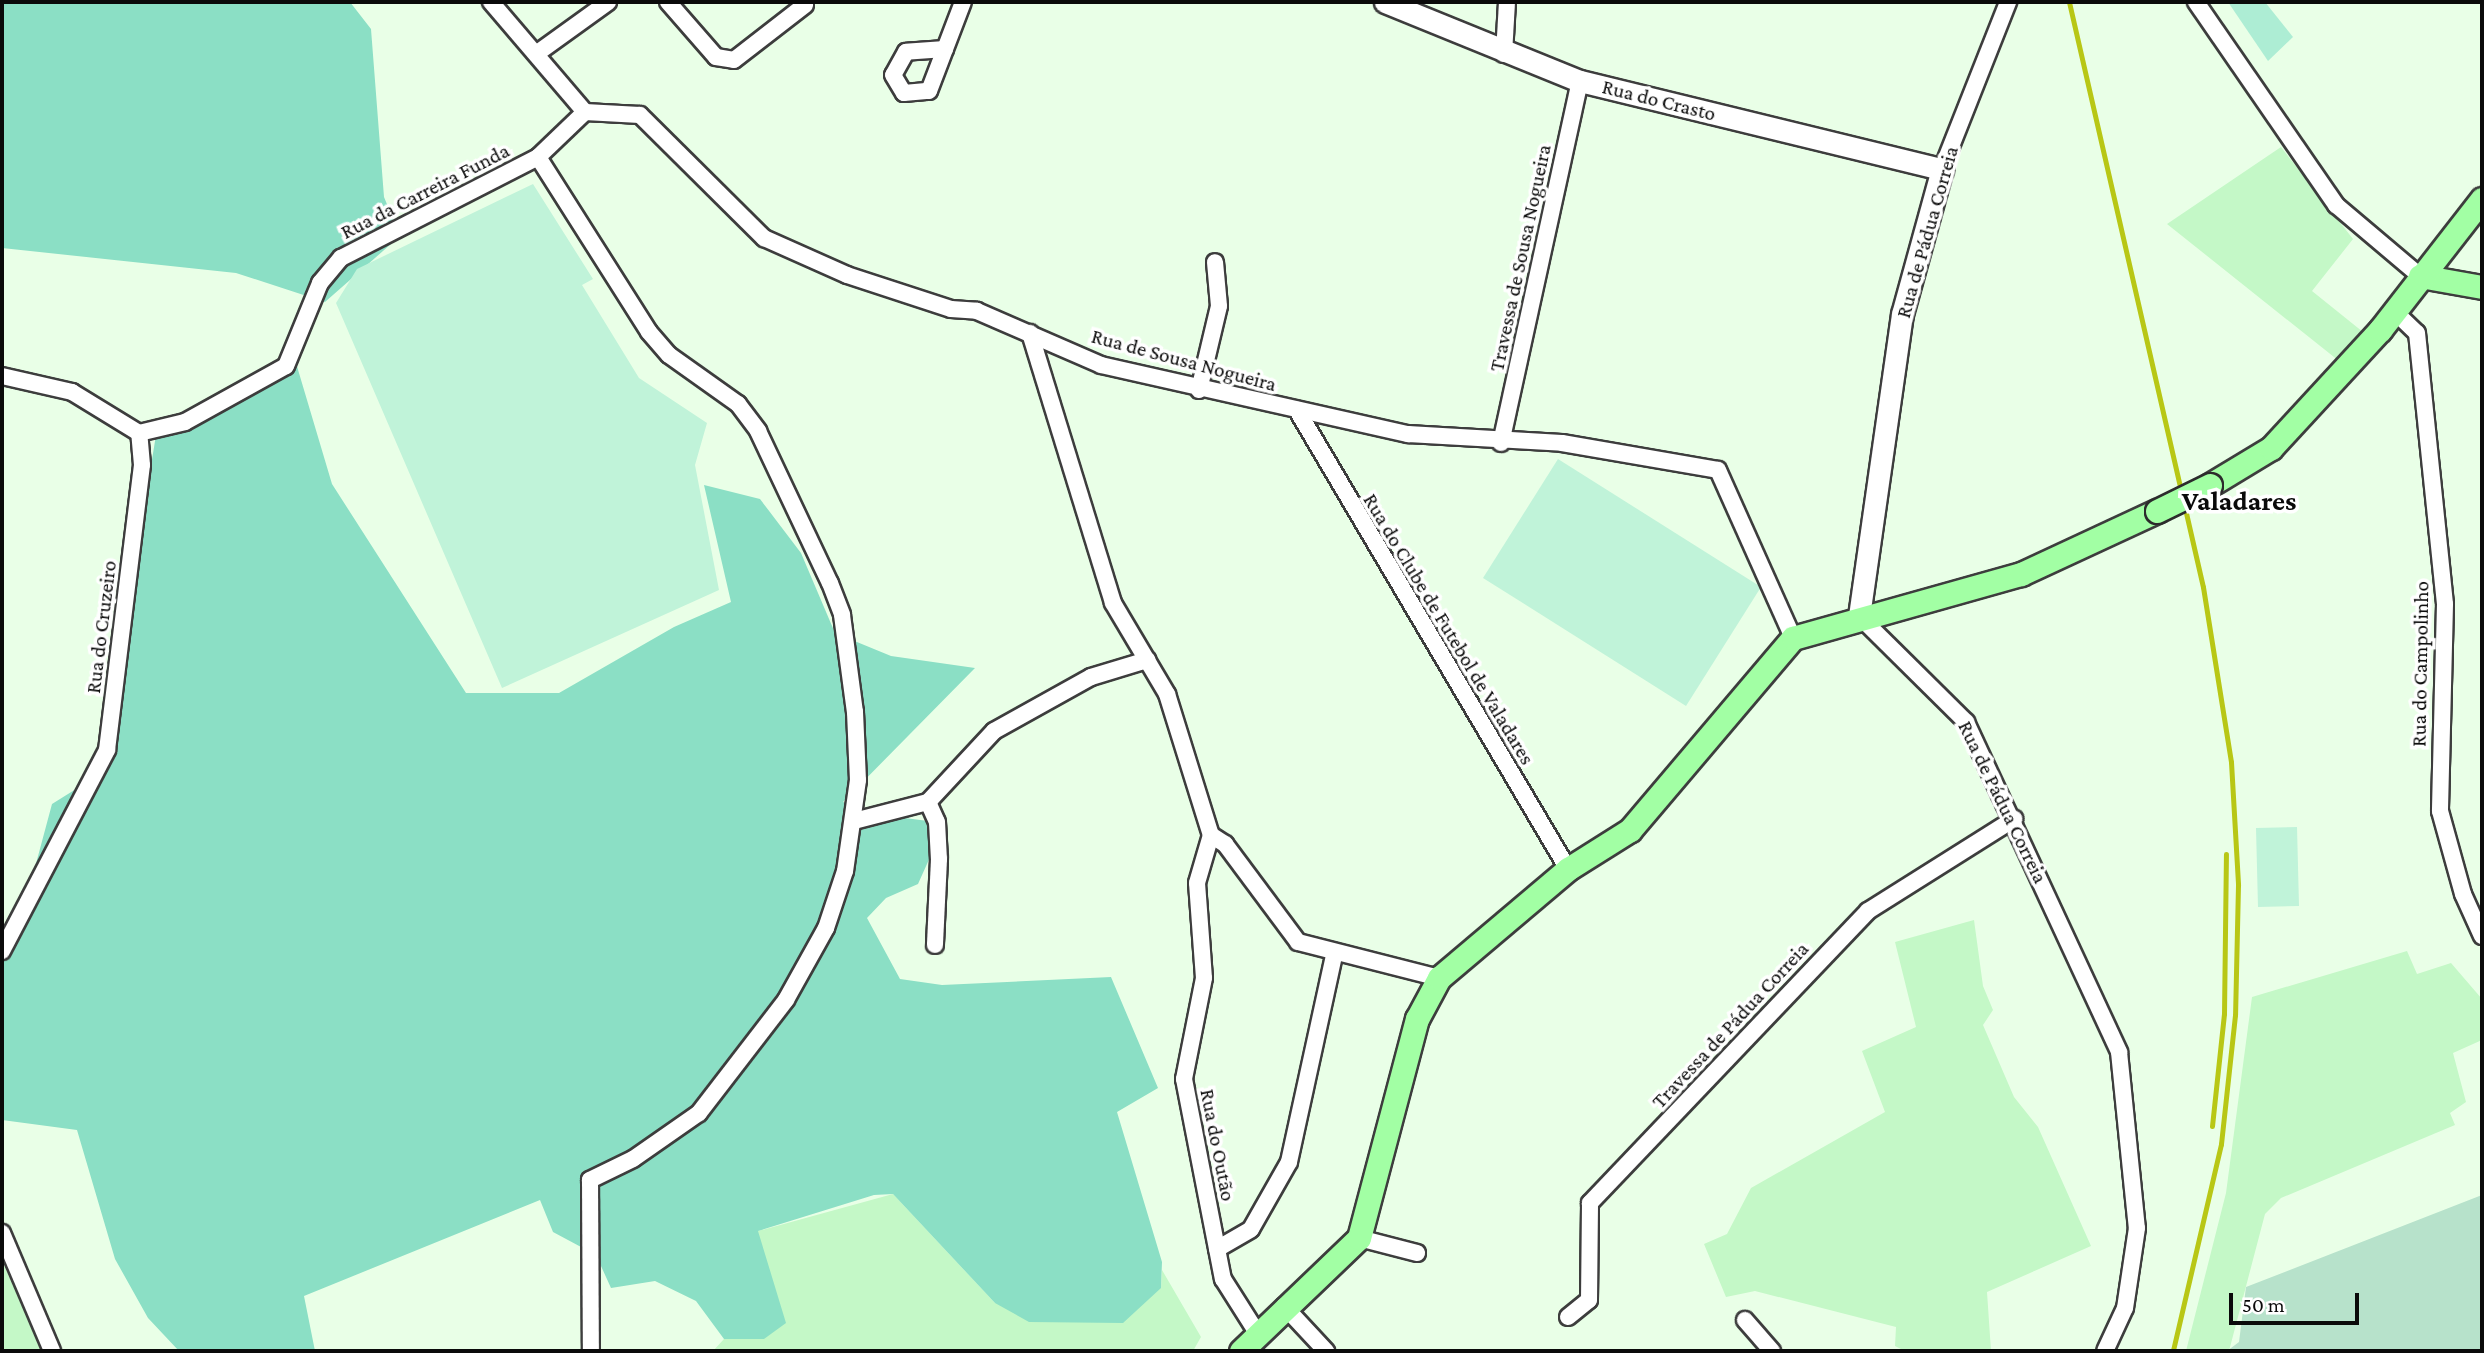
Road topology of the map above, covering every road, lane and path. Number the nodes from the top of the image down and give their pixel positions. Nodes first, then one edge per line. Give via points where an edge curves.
1 (491, 2) edge
2 (608, 2) edge
3 (668, 2) edge
4 (963, 2) edge
5 (1385, 2) edge
6 (1507, 2) edge
7 (2008, 2) edge
8 (2196, 2) edge
9 (805, 5) dead end
10 (945, 49) dead end
11 (536, 54) junction
12 (1504, 54) junction
13 (1580, 81) junction
14 (585, 112) junction
15 (538, 157) junction
16 (1942, 169) junction
17 (2482, 199) edge
18 (1216, 262) dead end
19 (2420, 276) junction
20 (2482, 287) edge
21 (2395, 312) junction
22 (1030, 333) junction
23 (2, 376) edge
24 (1199, 390) junction
25 (1297, 410) junction
26 (139, 433) junction
27 (1501, 443) junction
28 (1859, 616) junction
29 (1793, 638) junction
30 (1147, 660) junction
31 (928, 802) junction
32 (2014, 819) junction
33 (855, 821) junction
34 (1211, 835) junction
35 (1568, 869) junction
36 (2482, 936) edge
37 (935, 945) dead end
38 (2, 951) edge
39 (1334, 955) junction
40 (1439, 978) junction
41 (2, 1233) edge
42 (1359, 1238) junction
43 (1217, 1249) junction
44 (1417, 1253) dead end
45 (1284, 1306) junction
46 (1568, 1317) dead end
47 (1745, 1320) dead end
48 (1256, 1331) junction
49 (52, 1351) edge
50 (591, 1351) edge
51 (1241, 1351) edge
52 (1326, 1351) edge
53 (1772, 1351) edge
54 (2105, 1351) edge

1 - 11 street
2 - 11 street
3 - 9 street via 716,57 734,60
4 - 10 street
5 - 12 street, Rua do Crasto
6 - 12 street
7 - 16 street, Rua de Pádua Correia
8 - 19 street via 2336,205
11 - 14 street
12 - 13 street, Rua do Crasto
13 - 16 street, Rua do Crasto
13 - 27 street, Travessa de Sousa Nogueira
14 - 15 street, Rua da Carreira Funda
14 - 22 street, Rua de Sousa Nogueira via 640,115 764,238 847,275
15 - 26 street, Rua da Carreira Funda via 341,258 320,283 286,366 186,422
15 - 33 street via 649,332 670,355 738,404 758,431 819,558 842,615 850,659
16 - 28 street, Rua de Pádua Correia via 1902,314
17 - 19 main road
18 - 24 street via 1219,306
19 - 20 main road
19 - 21 main road
21 - 28 main road, bridge via 2271,448 2210,485 2021,574
21 - 36 street, Rua do Campolinho via 2417,333 2445,604 2440,811 2463,894
22 - 24 street, Rua de Sousa Nogueira via 1101,365
22 - 30 street via 1113,603
23 - 26 street via 72,392
24 - 25 street, Rua de Sousa Nogueira
25 - 27 street, Rua de Sousa Nogueira via 1408,434
25 - 35 street, Rua do Clube de Futebol de Valadares
26 - 38 street, Rua do Cruzeiro via 142,465 107,750
27 - 29 street, Rua de Sousa Nogueira via 1615,449 1718,470
28 - 29 main road
28 - 32 street, Rua de Pádua Correia via 1950,701
29 - 35 main road via 1630,830
30 - 31 street via 1091,677 994,730
30 - 34 street via 1171,705
31 - 33 street
31 - 37 street via 937,822
32 - 46 street, Travessa de Pádua Correia via 1868,911 1590,1203 1589,1300
32 - 54 street, Rua de Pádua Correia via 2119,1052 2137,1228 2125,1308
33 - 50 street via 826,928 740,1066 666,1139 590,1180
34 - 39 street via 1225,844 1298,942
34 - 43 street, Rua do Outão via 1197,883 1204,978 1184,1079
35 - 40 main road
39 - 40 street
39 - 43 street via 1289,1162 1251,1229
40 - 42 main road via 1417,1019
41 - 49 street
42 - 44 street
42 - 45 main road
43 - 48 street, Rua do Outão via 1223,1279
45 - 48 main road
45 - 52 street
47 - 53 street
48 - 51 main road

